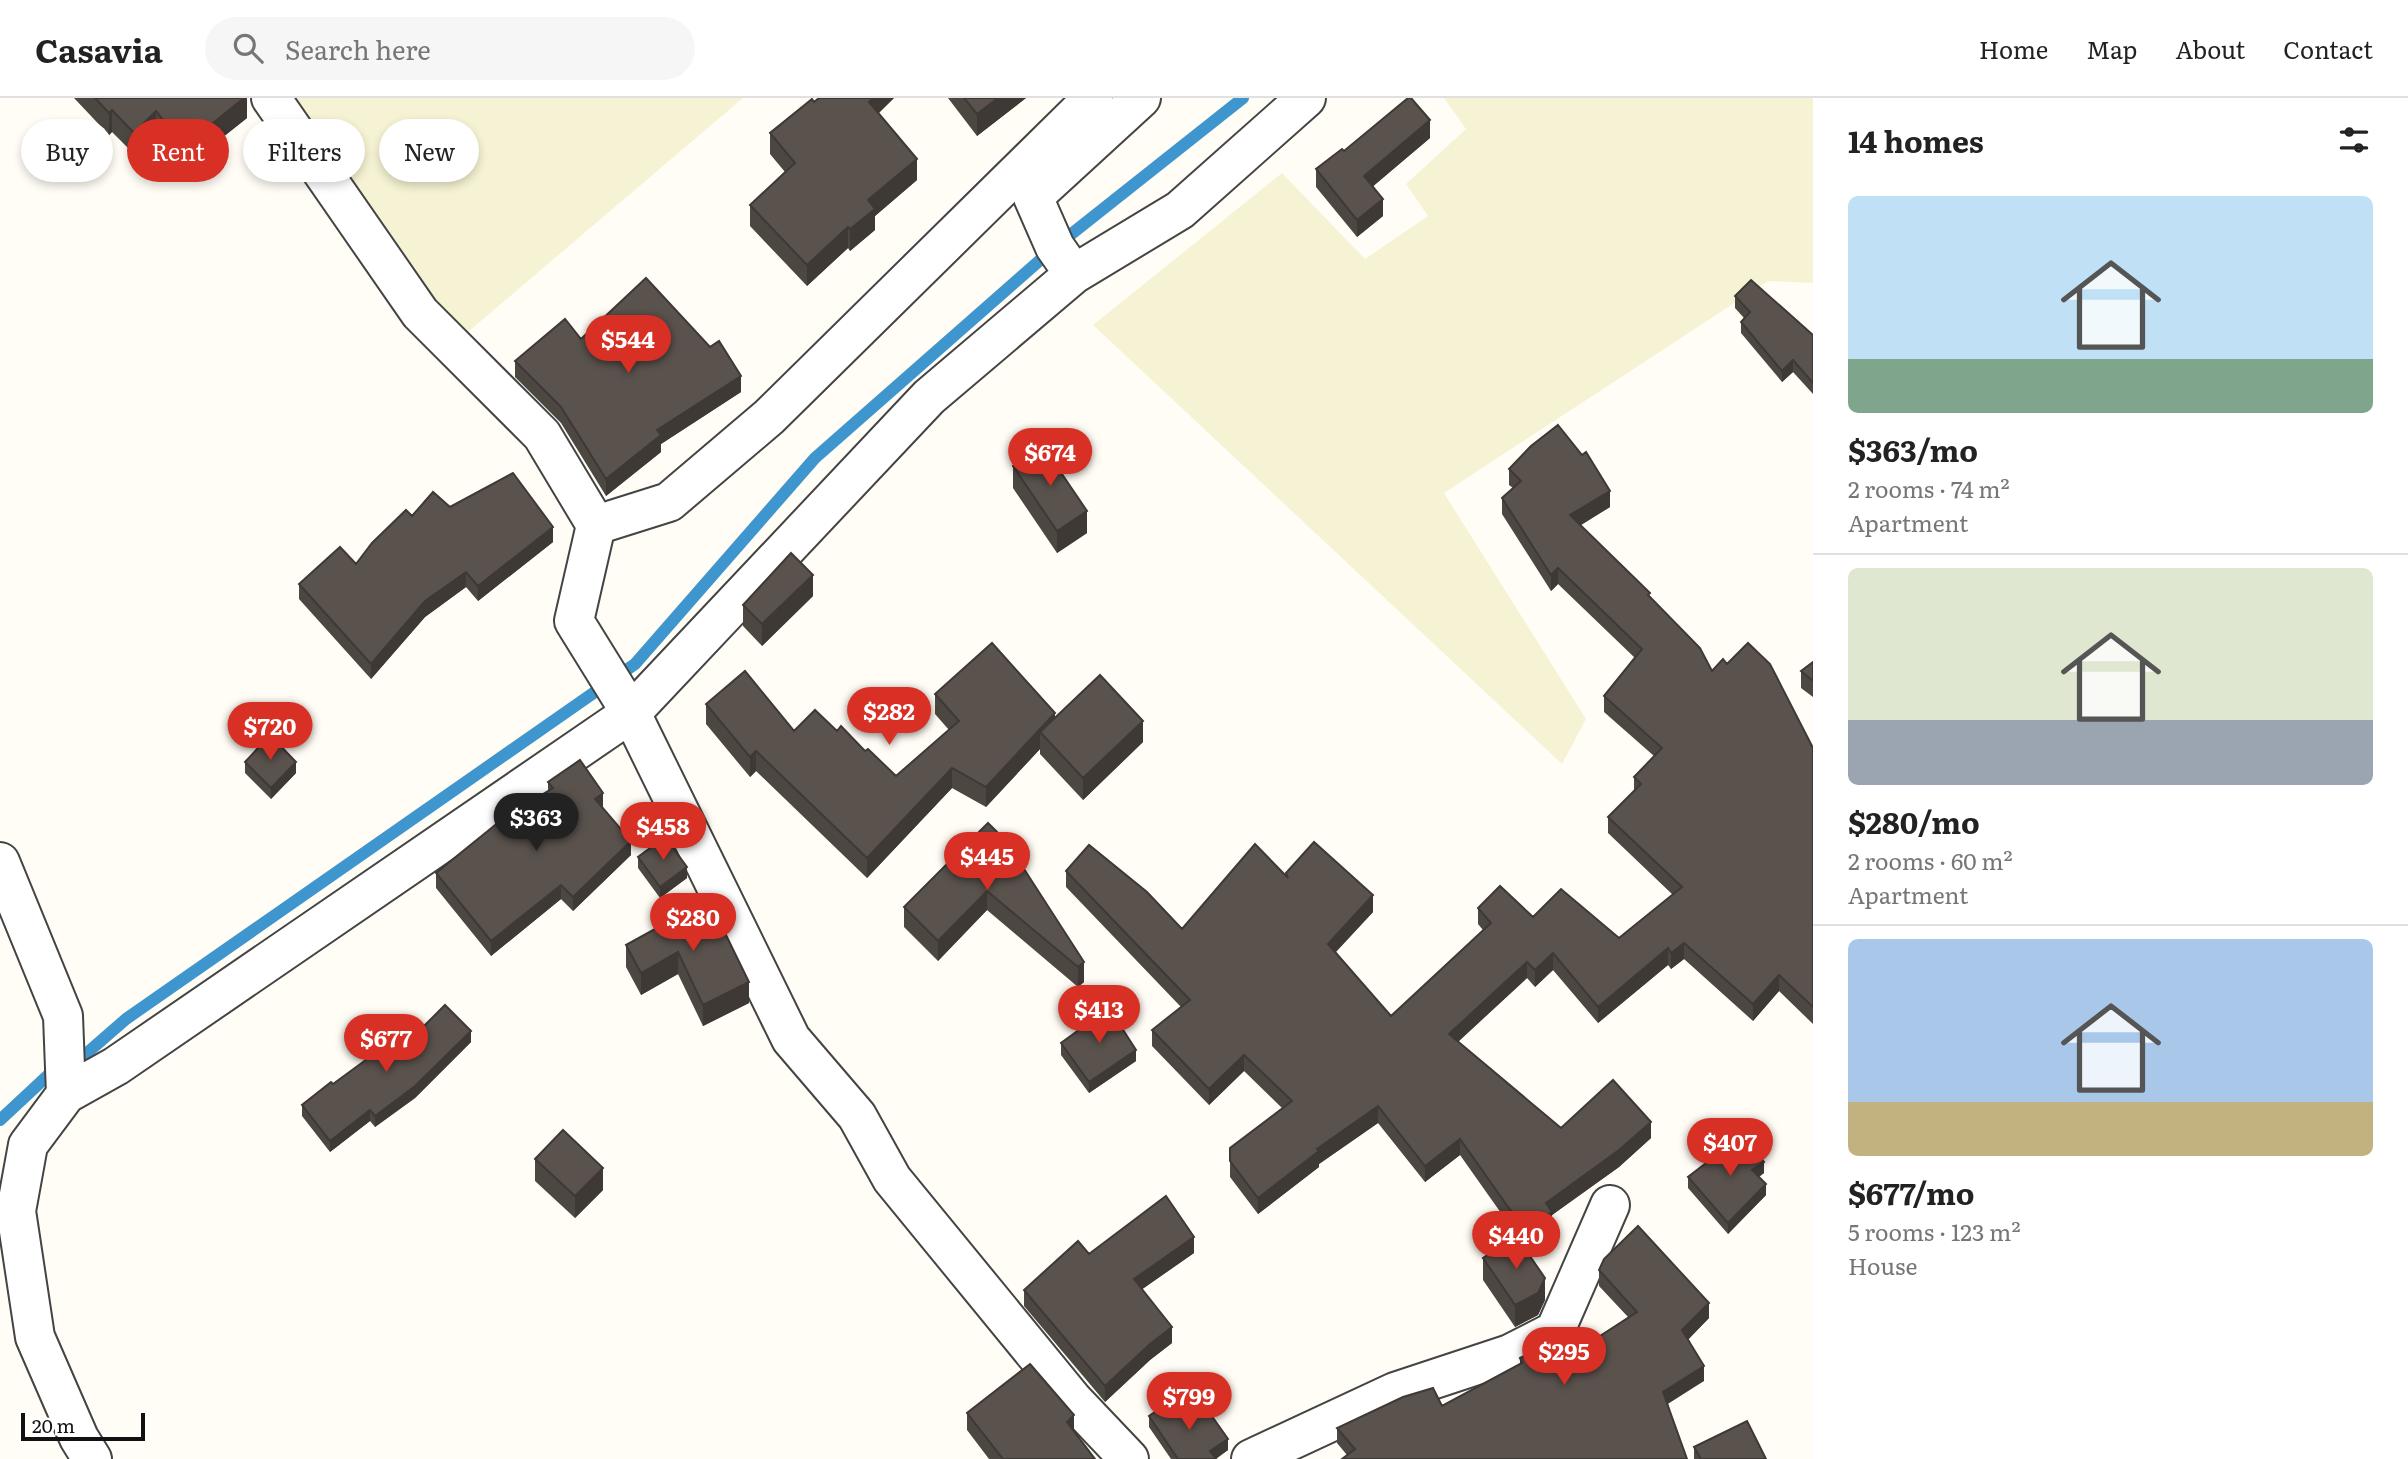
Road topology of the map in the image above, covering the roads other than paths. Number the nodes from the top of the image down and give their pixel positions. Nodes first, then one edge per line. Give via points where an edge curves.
1 (271, 98) edge
2 (1093, 98) edge
3 (1141, 98) edge
4 (1306, 98) edge
5 (1074, 275) junction
6 (596, 525) junction
7 (631, 713) junction
8 (0, 862) edge
9 (66, 1094) junction
10 (1610, 1205) dead end
11 (92, 1459) edge
12 (1129, 1459) edge
13 (1251, 1459) edge

1 - 6 street via 420,313 542,435
2 - 6 street via 769,417 670,502
3 - 5 street via 1033,197 1055,247
4 - 5 street via 1181,211
5 - 7 street via 929,397
6 - 7 street via 574,621
7 - 9 street via 116,1066
7 - 12 street via 791,1039 857,1116 892,1179 1073,1401
8 - 9 street via 63,1016
9 - 11 street via 28,1145 16,1211 35,1337
10 - 13 street via 1555,1331 1510,1354 1395,1392

